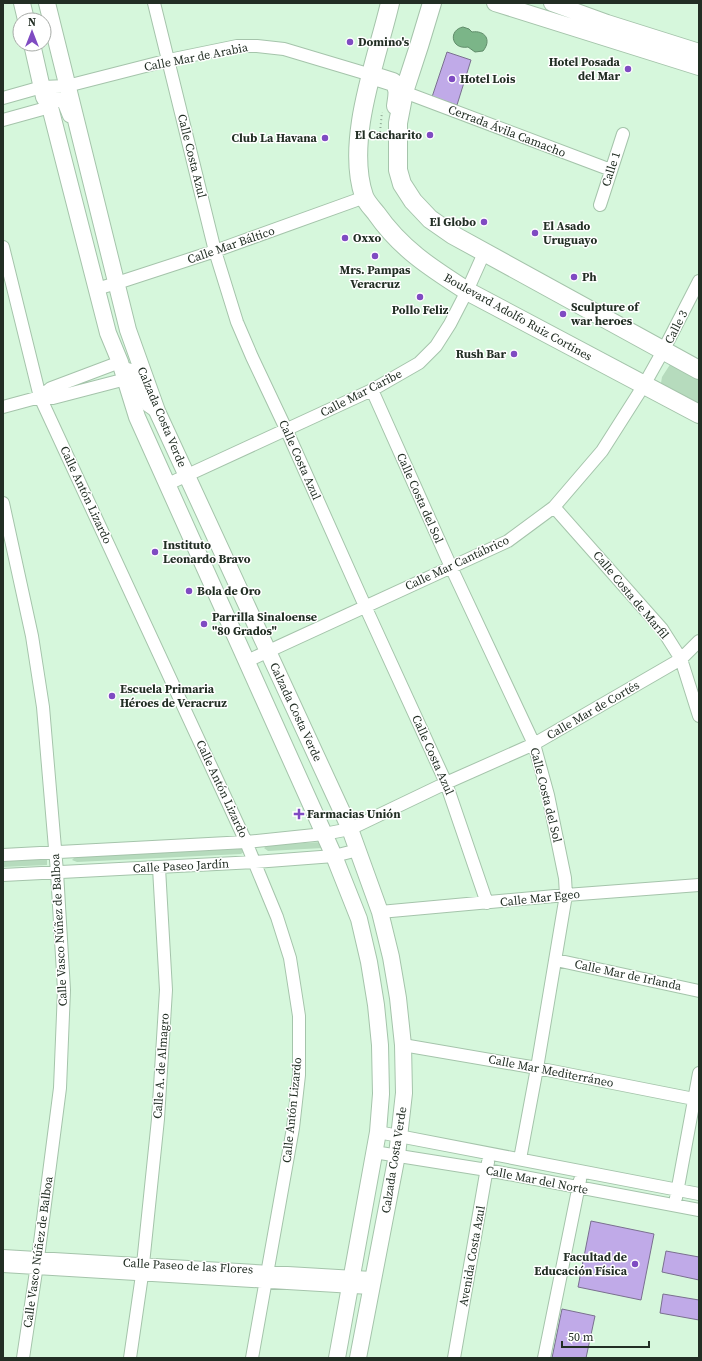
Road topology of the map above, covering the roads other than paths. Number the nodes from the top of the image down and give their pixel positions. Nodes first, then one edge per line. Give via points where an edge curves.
1 (47, 3) edge
2 (154, 3) edge
3 (390, 3) edge
4 (432, 3) edge
5 (495, 3) edge
6 (552, 3) edge
7 (34, 52) edge
8 (699, 52) edge
9 (169, 60) junction
10 (699, 67) edge
11 (371, 75) junction
12 (42, 87) junction
13 (404, 92) junction
14 (58, 97) junction
15 (3, 98) edge
16 (3, 120) edge
17 (398, 123) junction
18 (623, 134) dead end
19 (611, 170) junction
20 (365, 197) junction
21 (600, 205) dead end
22 (78, 217) junction
23 (3, 247) edge
24 (215, 251) junction
25 (484, 253) junction
26 (699, 281) edge
27 (117, 283) junction
28 (96, 289) junction
29 (467, 291) junction
30 (663, 351) junction
31 (120, 362) junction
32 (699, 370) edge
33 (126, 379) junction
34 (644, 385) junction
35 (372, 390) junction
36 (40, 396) junction
37 (3, 407) edge
38 (157, 411) junction
39 (699, 414) edge
40 (286, 429) junction
41 (187, 475) junction
42 (168, 484) junction
43 (3, 503) edge
44 (554, 507) junction
45 (451, 567) junction
46 (219, 598) junction
47 (364, 606) junction
48 (699, 640) edge
49 (267, 652) junction
50 (681, 659) junction
51 (247, 661) junction
52 (699, 716) edge
53 (534, 744) junction
54 (446, 783) junction
55 (350, 829) junction
56 (324, 834) junction
57 (246, 842) junction
58 (358, 850) junction
59 (56, 852) junction
60 (3, 854) edge
61 (334, 856) junction
62 (255, 862) junction
63 (159, 868) junction
64 (57, 872) junction
65 (3, 875) edge
66 (699, 885) edge
67 (566, 895) junction
68 (487, 903) junction
69 (380, 912) junction
70 (556, 960) junction
71 (699, 991) edge
72 (404, 1045) junction
73 (537, 1068) junction
74 (699, 1073) edge
75 (696, 1100) edge
76 (378, 1132) junction
77 (400, 1136) junction
78 (374, 1152) junction
79 (490, 1154) junction
80 (397, 1155) junction
81 (520, 1160) junction
82 (487, 1170) junction
83 (582, 1171) junction
84 (578, 1188) junction
85 (677, 1190) junction
86 (699, 1194) edge
87 (675, 1205) junction
88 (699, 1210) edge
89 (3, 1256) edge
90 (37, 1263) junction
91 (3, 1266) edge
92 (142, 1269) junction
93 (267, 1276) junction
94 (351, 1282) junction
95 (371, 1283) junction
96 (23, 1358) edge
97 (130, 1358) edge
98 (252, 1358) edge
99 (337, 1358) edge
100 (358, 1358) edge
101 (454, 1358) edge
102 (544, 1358) edge

1 - 14 main road
2 - 9 street, Calle Costa Azul
3 - 11 main road, Boulevard Adolfo Ruiz Cortines
4 - 13 main road
5 - 10 main road
6 - 8 main road
7 - 12 main road, Calzada Costa Verde
9 - 11 street, Calle Mar de Arabia via 237,46 257,46 284,49
9 - 14 street, Calle Mar de Arabia
9 - 24 street, Calle Costa Azul
11 - 17 main road via 393,82 398,90
11 - 20 main road, Boulevard Adolfo Ruiz Cortines via 358,152 359,175
12 - 14 street
12 - 14 main road, Calzada Costa Verde via 44,97
12 - 15 street
13 - 17 main road
13 - 19 street, Cerrada Ávila Camacho
14 - 16 street
14 - 22 main road, Calzada Costa Verde
14 - 27 main road, Calzada Costa Verde via 89,172
17 - 25 main road via 398,170 402,184 413,201 430,219
18 - 19 street, Calle 1
19 - 21 street, Calle 1
20 - 24 street, Calle Mar Báltico
20 - 29 main road, Boulevard Adolfo Ruiz Cortines via 384,226 406,249 434,271
22 - 27 street via 85,223 98,273 107,282
22 - 28 main road, Calzada Costa Verde
23 - 36 street, Calle Antón Lizardo
24 - 27 street, Calle Mar Báltico
24 - 40 street, Calle Costa Azul via 237,322
25 - 29 street, Calle Mar Caribe
25 - 30 main road
26 - 30 street, Calle 3
27 - 28 street, Calle Mar Báltico
27 - 38 main road, Calzada Costa Verde via 128,330
28 - 31 main road, Calzada Costa Verde via 108,333
29 - 34 main road, Boulevard Adolfo Ruiz Cortines
29 - 35 street, Calle Mar Caribe via 436,346 418,363
30 - 32 main road
30 - 34 street, Calle Mar Cantábrico
31 - 33 main road, Calzada Costa Verde
31 - 36 street via 51,388
31 - 38 street via 124,368 131,370 148,405
33 - 36 street via 53,398
33 - 42 main road, Calzada Costa Verde via 137,417
34 - 39 main road, Boulevard Adolfo Ruiz Cortines
34 - 44 street, Calle Mar Cantábrico via 602,451
35 - 40 street, Calle Mar Caribe
35 - 45 street, Calle Costa del Sol
36 - 37 street
36 - 57 street, Calle Antón Lizardo
38 - 41 main road, Calzada Costa Verde
40 - 41 street, Calle Mar Caribe
40 - 47 street, Calle Costa Azul
41 - 42 street, Calle Mar Caribe
41 - 49 main road, Calzada Costa Verde
42 - 46 main road, Calzada Costa Verde
43 - 59 street, Calle Vasco Núñez de Balboa via 32,636 43,707
44 - 45 street, Calle Mar Cantábrico via 508,541
44 - 50 street, Calle Costa de Marfil via 662,629
45 - 47 street, Calle Mar Cantábrico
45 - 53 street, Calle Costa del Sol
46 - 49 street via 227,602 247,646
46 - 51 main road, Calzada Costa Verde
47 - 49 street, Calle Mar Cantábrico
47 - 54 street, Calle Costa Azul
48 - 50 street, Calle Mar de Cortés
49 - 51 street, Calle Mar Cantábrico
49 - 55 main road, Calzada Costa Verde
50 - 52 street, Calle Costa de Marfil
50 - 53 street, Calle Mar de Cortés
51 - 56 main road, Calzada Costa Verde
53 - 54 street, Calle Mar de Cortés
53 - 67 street, Calle Costa del Sol via 548,795 565,878
54 - 55 street, Calle Mar de Cortés
54 - 68 street, Calle Costa Azul
55 - 56 street, Calle Paseo Jardín
55 - 58 main road, Calzada Costa Verde
56 - 57 street, Calle Paseo Jardín
56 - 61 main road, Calzada Costa Verde
57 - 59 street, Calle Paseo Jardín
57 - 62 street, Calle Antón Lizardo
58 - 61 street, Calle Paseo Jardín
58 - 69 main road, Calzada Costa Verde
59 - 60 street, Calle Paseo Jardín
59 - 64 street, Calle Vasco Núñez de Balboa
61 - 62 street, Calle Paseo Jardín
61 - 76 main road, Calzada Costa Verde via 359,919 372,976 380,1045 381,1094
62 - 63 street, Calle Paseo Jardín
62 - 93 street, Calle Antón Lizardo via 290,958 300,1016 299,1075 293,1128
63 - 64 street, Calle Paseo Jardín
63 - 92 street, Calle A. de Almagro via 166,990 158,1119
64 - 65 street, Calle Paseo Jardín
64 - 90 street, Calle Vasco Núñez de Balboa via 64,990 60,1088
66 - 67 street, Calle Mar Egeo
67 - 68 street, Calle Mar Egeo
67 - 70 street, Calle Costa del Sol
68 - 69 street, Calle Mar Egeo
69 - 72 main road, Calzada Costa Verde via 391,957
70 - 71 street, Calle Mar de Irlanda
70 - 73 street, Calle Costa del Sol
72 - 73 street, Calle Mar Mediterráneo
72 - 77 main road, Calzada Costa Verde via 404,1093
73 - 75 street, Calle Mar Mediterráneo
73 - 81 street, Calle Costa del Sol
74 - 75 street
75 - 85 street
76 - 77 street, Calle Mar del Norte
76 - 78 main road, Calzada Costa Verde
77 - 79 street, Calle Mar del Norte
77 - 80 main road, Calzada Costa Verde
78 - 80 street, Calle Mar del Norte
78 - 94 main road, Calzada Costa Verde
79 - 81 street, Calle Mar del Norte
79 - 82 street, Avenida Costa Azul
80 - 82 street, Calle Mar del Norte
80 - 95 main road, Calzada Costa Verde
81 - 83 street, Calle Mar del Norte
82 - 84 street, Calle Mar del Norte
82 - 101 street, Avenida Costa Azul
83 - 84 street
83 - 85 street, Calle Mar del Norte
84 - 87 street, Calle Mar del Norte
84 - 102 street
85 - 86 street, Calle Mar del Norte
85 - 87 street
87 - 88 street, Calle Mar del Norte
89 - 90 street, Calle Paseo de las Flores
90 - 91 street, Calle Paseo de las Flores
90 - 92 street, Calle Paseo de las Flores
90 - 96 street, Calle Vasco Núñez de Balboa
92 - 93 street, Calle Paseo de las Flores
92 - 97 street, Calle A. de Almagro
93 - 94 street, Calle Paseo de las Flores
93 - 98 street, Calle Antón Lizardo
94 - 95 street, Calle Paseo de las Flores
94 - 99 main road, Calzada Costa Verde
95 - 100 main road, Calzada Costa Verde

